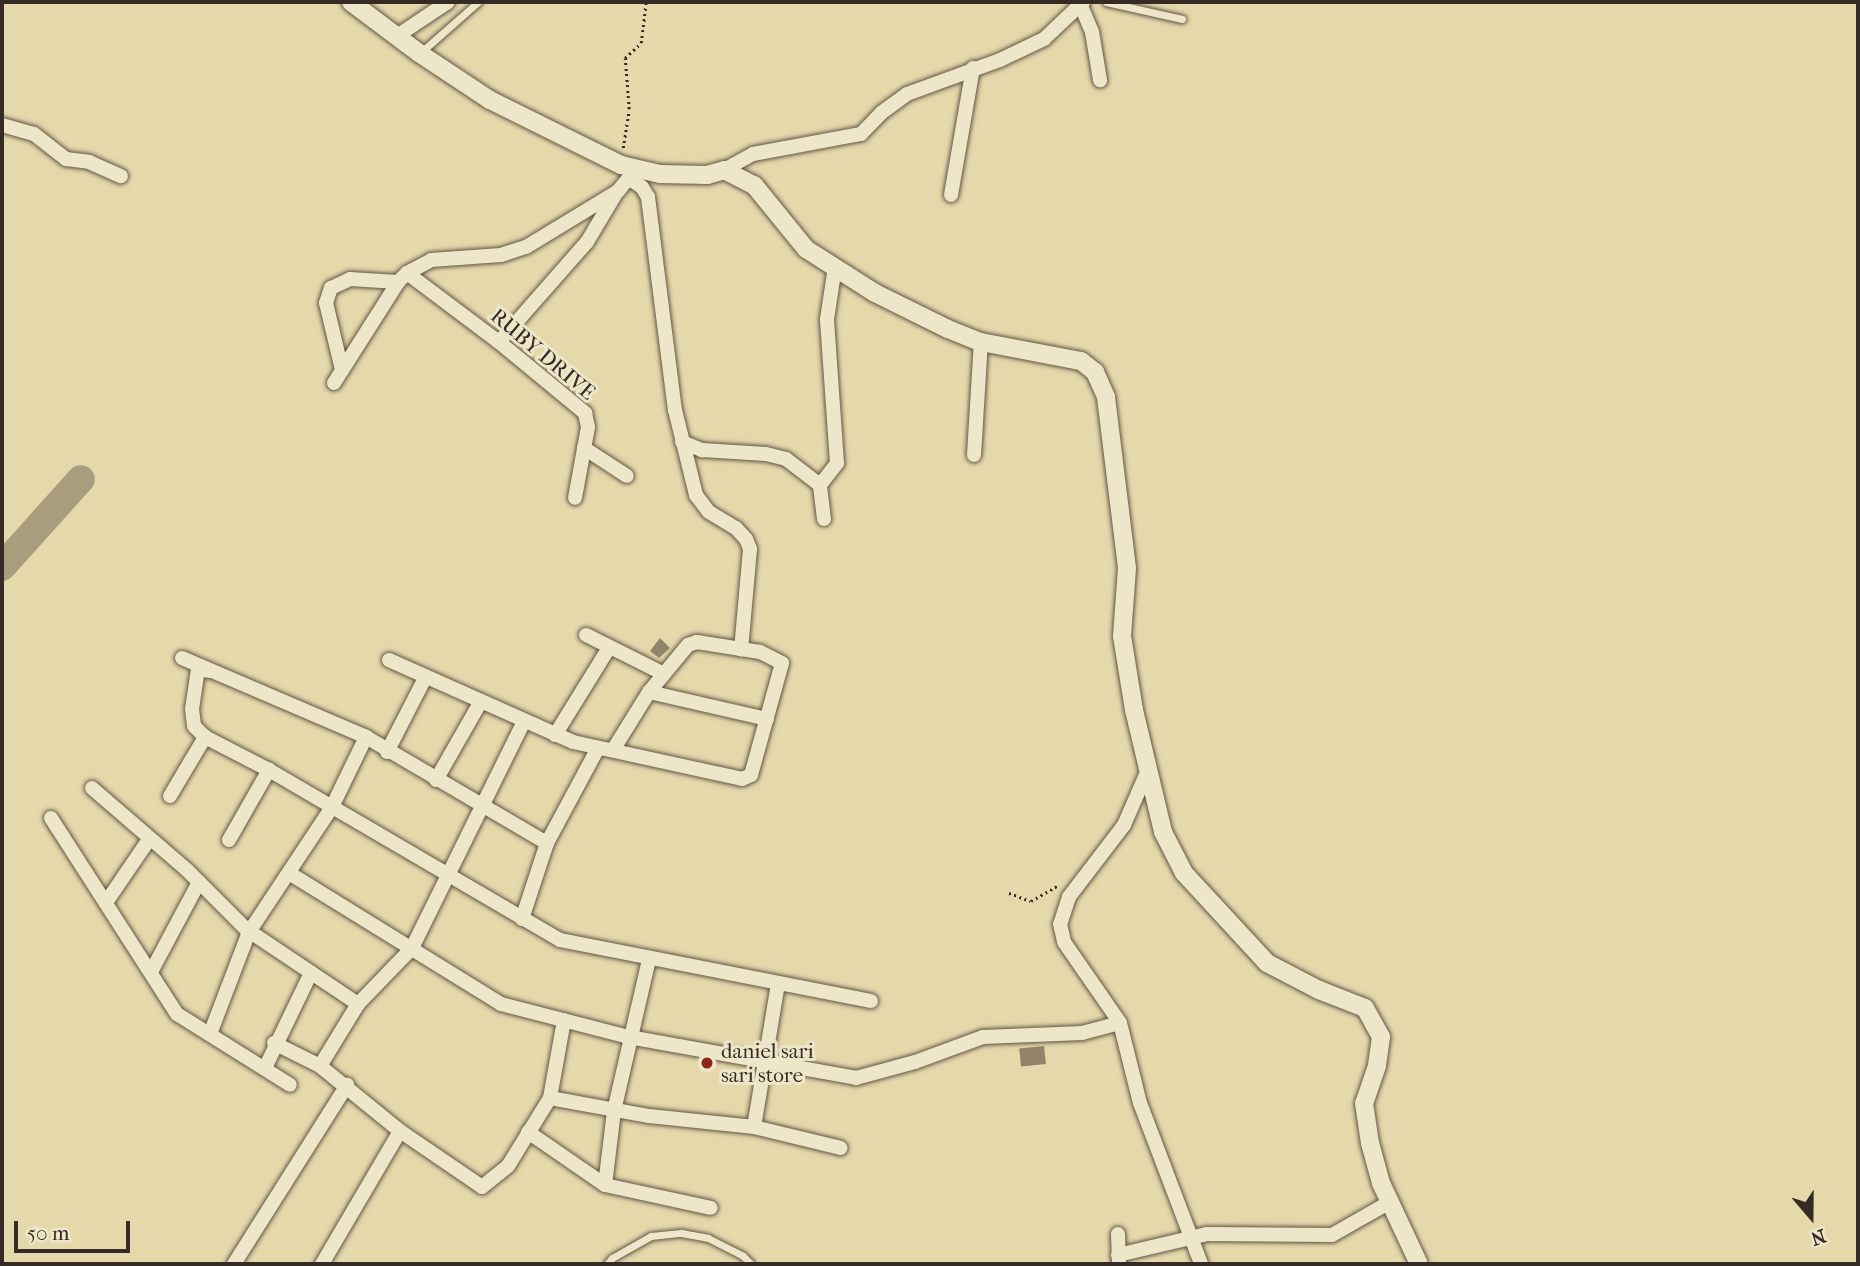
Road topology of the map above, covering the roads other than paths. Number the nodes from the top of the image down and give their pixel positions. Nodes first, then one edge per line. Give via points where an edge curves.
1 (351, 2) edge
2 (448, 2) edge
3 (478, 2) edge
4 (1106, 2) edge
5 (1082, 4) edge
6 (1134, 4) edge
7 (1182, 19) dead end
8 (397, 36) junction
9 (419, 53) junction
10 (973, 68) junction
11 (1100, 80) dead end
12 (2, 125) edge
13 (629, 170) junction
14 (724, 170) junction
15 (121, 176) dead end
16 (618, 191) junction
17 (951, 195) dead end
18 (835, 267) junction
19 (402, 277) junction
20 (499, 342) junction
21 (981, 342) junction
22 (342, 370) junction
23 (334, 383) dead end
24 (682, 442) junction
25 (584, 448) junction
26 (974, 455) dead end
27 (627, 476) dead end
28 (820, 485) junction
29 (575, 498) dead end
30 (824, 519) dead end
31 (586, 635) dead end
32 (609, 648) junction
33 (741, 650) junction
34 (183, 658) dead end
35 (389, 660) dead end
36 (210, 671) junction
37 (664, 674) junction
38 (426, 676) junction
39 (649, 692) junction
40 (481, 701) junction
41 (767, 719) junction
42 (524, 720) junction
43 (555, 735) junction
44 (205, 737) junction
45 (366, 737) junction
46 (598, 748) junction
47 (613, 750) junction
48 (387, 752) junction
49 (270, 770) junction
50 (1148, 770) junction
51 (436, 780) junction
52 (92, 788) dead end
53 (170, 796) dead end
54 (332, 807) junction
55 (481, 807) junction
56 (51, 818) dead end
57 (150, 838) junction
58 (229, 840) dead end
59 (547, 843) junction
60 (289, 873) junction
61 (448, 874) junction
62 (199, 882) junction
63 (107, 901) junction
64 (522, 919) junction
65 (250, 932) junction
66 (412, 948) junction
67 (649, 959) junction
68 (151, 972) junction
69 (311, 974) junction
70 (778, 984) junction
71 (872, 1001) dead end
72 (358, 1004) junction
73 (564, 1020) junction
74 (1120, 1023) junction
75 (210, 1034) junction
76 (629, 1037) junction
77 (274, 1044) junction
78 (763, 1061) junction
79 (320, 1066) junction
80 (265, 1068) junction
81 (290, 1085) dead end
82 (347, 1085) junction
83 (550, 1098) junction
84 (614, 1111) junction
85 (754, 1127) junction
86 (400, 1131) junction
87 (528, 1132) junction
88 (841, 1148) dead end
89 (605, 1185) junction
90 (1390, 1202) junction
91 (711, 1208) dead end
92 (1118, 1234) dead end
93 (1193, 1236) junction
94 (1118, 1260) edge
95 (234, 1264) edge
96 (322, 1264) edge
97 (607, 1264) edge
98 (751, 1264) edge
99 (1201, 1264) edge
100 (1419, 1264) edge

1 - 8 street
2 - 8 street
3 - 9 lane
4 - 6 lane
5 - 10 street via 1044,39
5 - 11 street via 1093,32
6 - 7 lane
8 - 9 street
9 - 13 street via 490,100
10 - 14 street via 907,94 861,134 753,154
10 - 17 street
12 - 15 street via 34,134 66,159
13 - 14 street via 707,175
13 - 16 street
13 - 24 street via 648,197
14 - 18 street via 754,185 806,249
16 - 19 street via 526,247 501,255 431,260
16 - 20 street via 587,242
18 - 21 street via 874,293
18 - 28 street via 827,319 837,463
19 - 20 street, RUBY DRIVE
19 - 22 street
19 - 22 street via 349,279 338,282 327,295
20 - 25 street, RUBY DRIVE via 585,413
21 - 26 street
21 - 50 street via 1081,361 1102,384 1127,568 1122,636
22 - 23 street
24 - 28 street via 702,450 786,459
24 - 33 street via 702,505 736,528 750,549
25 - 27 street
25 - 29 street, RUBY DRIVE
28 - 30 street
31 - 32 street
32 - 37 street
32 - 43 street
33 - 37 street via 692,643
33 - 41 street via 760,652 782,663
34 - 36 street
35 - 38 street
36 - 44 street via 198,669 192,709 194,726
36 - 45 street
37 - 39 street
38 - 40 street
38 - 48 street
39 - 41 street
39 - 47 street
40 - 42 street
40 - 51 street
41 - 47 street via 748,779
42 - 43 street
42 - 55 street
43 - 46 street
44 - 49 street
44 - 53 street
45 - 48 street
45 - 54 street
46 - 47 street
46 - 59 street
48 - 51 street
49 - 54 street
49 - 58 street
50 - 74 street via 1124,825 1069,897 1060,924 1064,942
50 - 90 street via 1163,832 1193,883 1267,963 1365,1008 1381,1037 1364,1103 1370,1143
51 - 55 street
52 - 57 street
54 - 60 street
54 - 61 street
55 - 59 street
55 - 61 street
56 - 63 street
57 - 62 street
57 - 63 street
59 - 64 street
60 - 65 street
60 - 66 street
61 - 64 street
61 - 66 street
62 - 65 street
62 - 68 street
63 - 68 street
64 - 67 street via 560,940
65 - 69 street
65 - 75 street
66 - 72 street
66 - 73 street via 501,1004
67 - 70 street
67 - 76 street
68 - 75 street via 177,1014
69 - 72 street
69 - 77 street
70 - 71 street
70 - 78 street
72 - 79 street
73 - 76 street
73 - 83 street
74 - 78 street via 1082,1033 983,1037 856,1078
74 - 93 street via 1140,1103
75 - 80 street
76 - 78 street
76 - 84 street
77 - 79 street
77 - 80 street
78 - 85 street
79 - 82 street
80 - 81 street
82 - 86 street
82 - 95 street
83 - 84 street
83 - 87 street
84 - 85 street
84 - 89 street
85 - 88 street
86 - 87 street via 482,1187 508,1166
86 - 96 street
87 - 89 street
89 - 91 street
90 - 93 street via 1332,1235
90 - 100 street
92 - 94 street
93 - 94 street
93 - 99 street
97 - 98 lane via 651,1236 681,1233 708,1238

